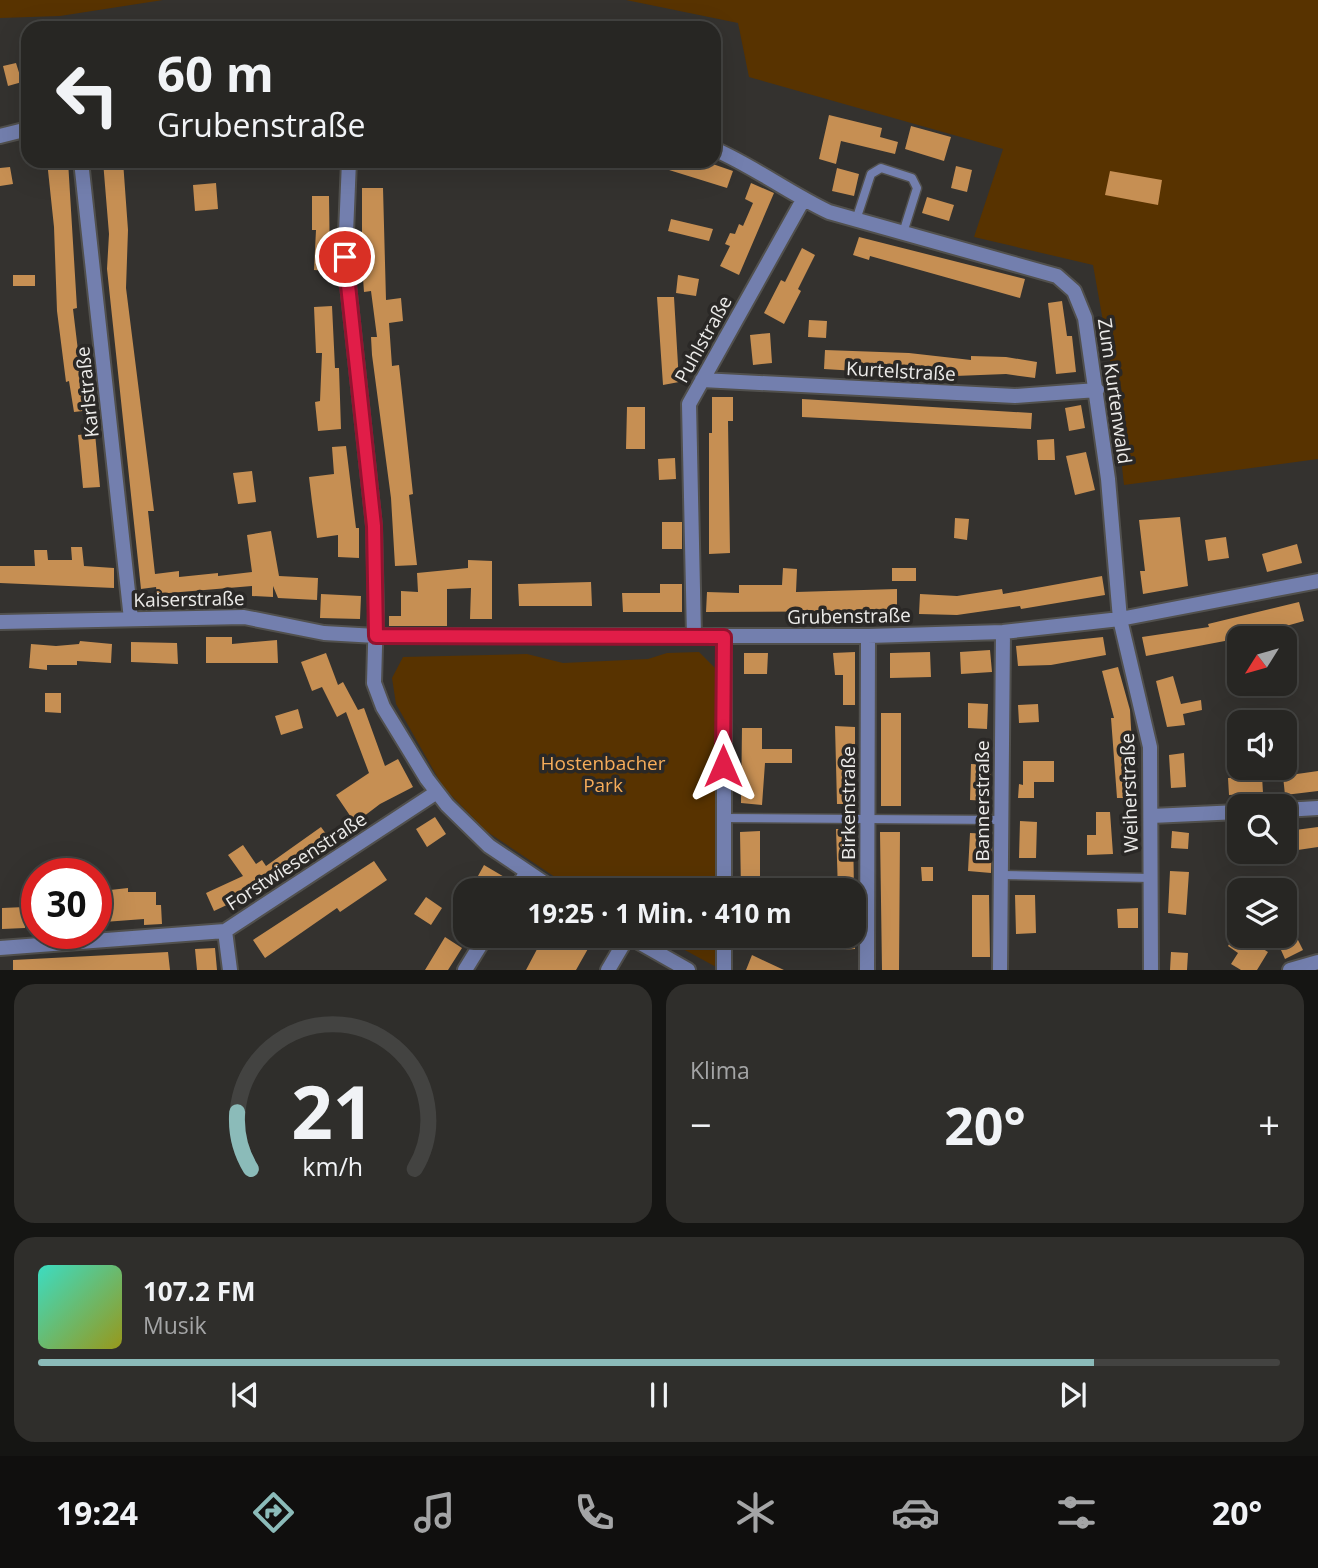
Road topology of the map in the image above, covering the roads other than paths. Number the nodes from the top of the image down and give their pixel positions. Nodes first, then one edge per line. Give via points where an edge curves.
1 (21, 131) edge
2 (0, 136) edge
3 (721, 152) edge
4 (82, 168) edge
5 (349, 168) edge
6 (803, 200) junction
7 (856, 220) junction
8 (903, 233) junction
9 (702, 380) junction
10 (1097, 390) junction
11 (1318, 581) edge
12 (131, 619) junction
13 (1120, 619) junction
14 (0, 622) edge
15 (1003, 632) junction
16 (376, 636) junction
17 (694, 636) junction
18 (868, 636) junction
19 (724, 637) junction
20 (436, 792) junction
21 (1318, 808) edge
22 (1297, 809) edge
23 (1227, 813) edge
24 (1151, 816) junction
25 (723, 818) junction
26 (867, 820) junction
27 (1001, 820) junction
28 (527, 872) junction
29 (1001, 875) junction
30 (523, 878) edge
31 (536, 878) edge
32 (724, 878) edge
33 (1151, 878) junction
34 (225, 931) junction
35 (0, 948) edge
36 (479, 948) edge
37 (621, 948) edge
38 (649, 948) edge
39 (724, 948) edge
40 (1318, 962) edge
41 (230, 970) edge
42 (466, 970) edge
43 (608, 970) edge
44 (688, 970) edge
45 (724, 970) edge
46 (867, 970) edge
47 (1000, 970) edge
48 (1151, 970) edge
49 (1290, 970) edge

1 - 2 street
3 - 6 street, Zum Kurtenwald
4 - 12 street, Karlstraße
5 - 16 street via 345,257 374,526
6 - 7 street, Zum Kurtenwald
6 - 9 street, Puhlstraße
7 - 8 street, Zum Kurtenwald
7 - 8 lane via 871,174 881,168 912,178 917,188
8 - 10 street, Zum Kurtenwald via 1066,282 1080,301
9 - 10 street, Kurtelstraße via 1015,396
9 - 17 street, Puhlstraße via 690,404
10 - 13 street, Zum Kurtenwald
11 - 13 street, Grubenstraße
12 - 14 street, Kaiserstraße
12 - 16 street, Kaiserstraße via 244,617 324,633
13 - 15 street, Grubenstraße
13 - 24 street, Weiherstraße via 1148,734
15 - 18 street, Grubenstraße
15 - 27 street, Bannerstraße
16 - 17 street, Grubenstraße
16 - 20 street via 373,672 377,694
17 - 19 street, Grubenstraße
18 - 19 street, Grubenstraße
18 - 26 street, Birkenstraße
19 - 25 street
20 - 28 street via 489,846
20 - 34 street, Forstwiesenstraße
21 - 22 street
23 - 24 street
24 - 33 street, Weiherstraße
25 - 26 lane
25 - 32 street
26 - 27 lane
26 - 46 street, Birkenstraße
27 - 29 street, Bannerstraße
28 - 30 street
28 - 31 street
29 - 33 lane
29 - 47 street, Bannerstraße
33 - 48 street, Weiherstraße
34 - 35 street, Forstwiesenstraße
34 - 41 street
36 - 42 street
37 - 43 street
38 - 44 street
39 - 45 street
40 - 49 street

